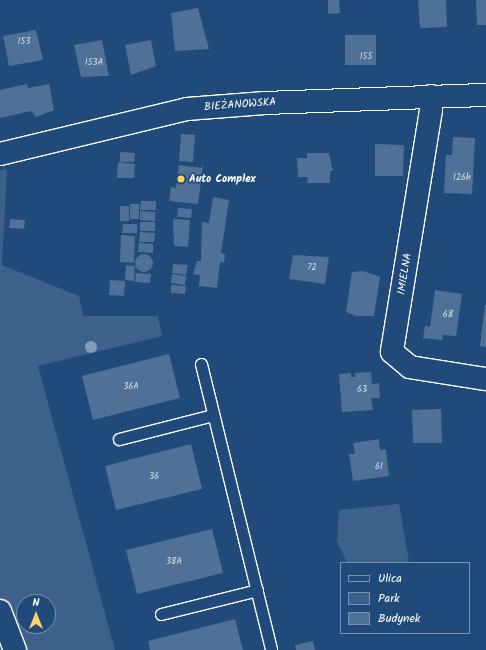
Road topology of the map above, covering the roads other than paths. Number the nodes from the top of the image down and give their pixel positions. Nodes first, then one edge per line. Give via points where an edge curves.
1 (486, 95) edge
2 (431, 96) junction
3 (0, 154) edge
4 (201, 364) dead end
5 (486, 378) edge
6 (213, 415) junction
7 (119, 439) dead end
8 (256, 590) junction
9 (0, 611) edge
10 (161, 614) dead end
11 (15, 650) edge
12 (271, 650) edge

1 - 2 street, BIEŻANOWSKA
2 - 3 street, BIEŻANOWSKA via 187,110
2 - 5 street, IMIELNA via 392,352 410,367
4 - 6 lane
6 - 7 lane
6 - 8 lane
8 - 10 lane
8 - 12 lane
9 - 11 street

